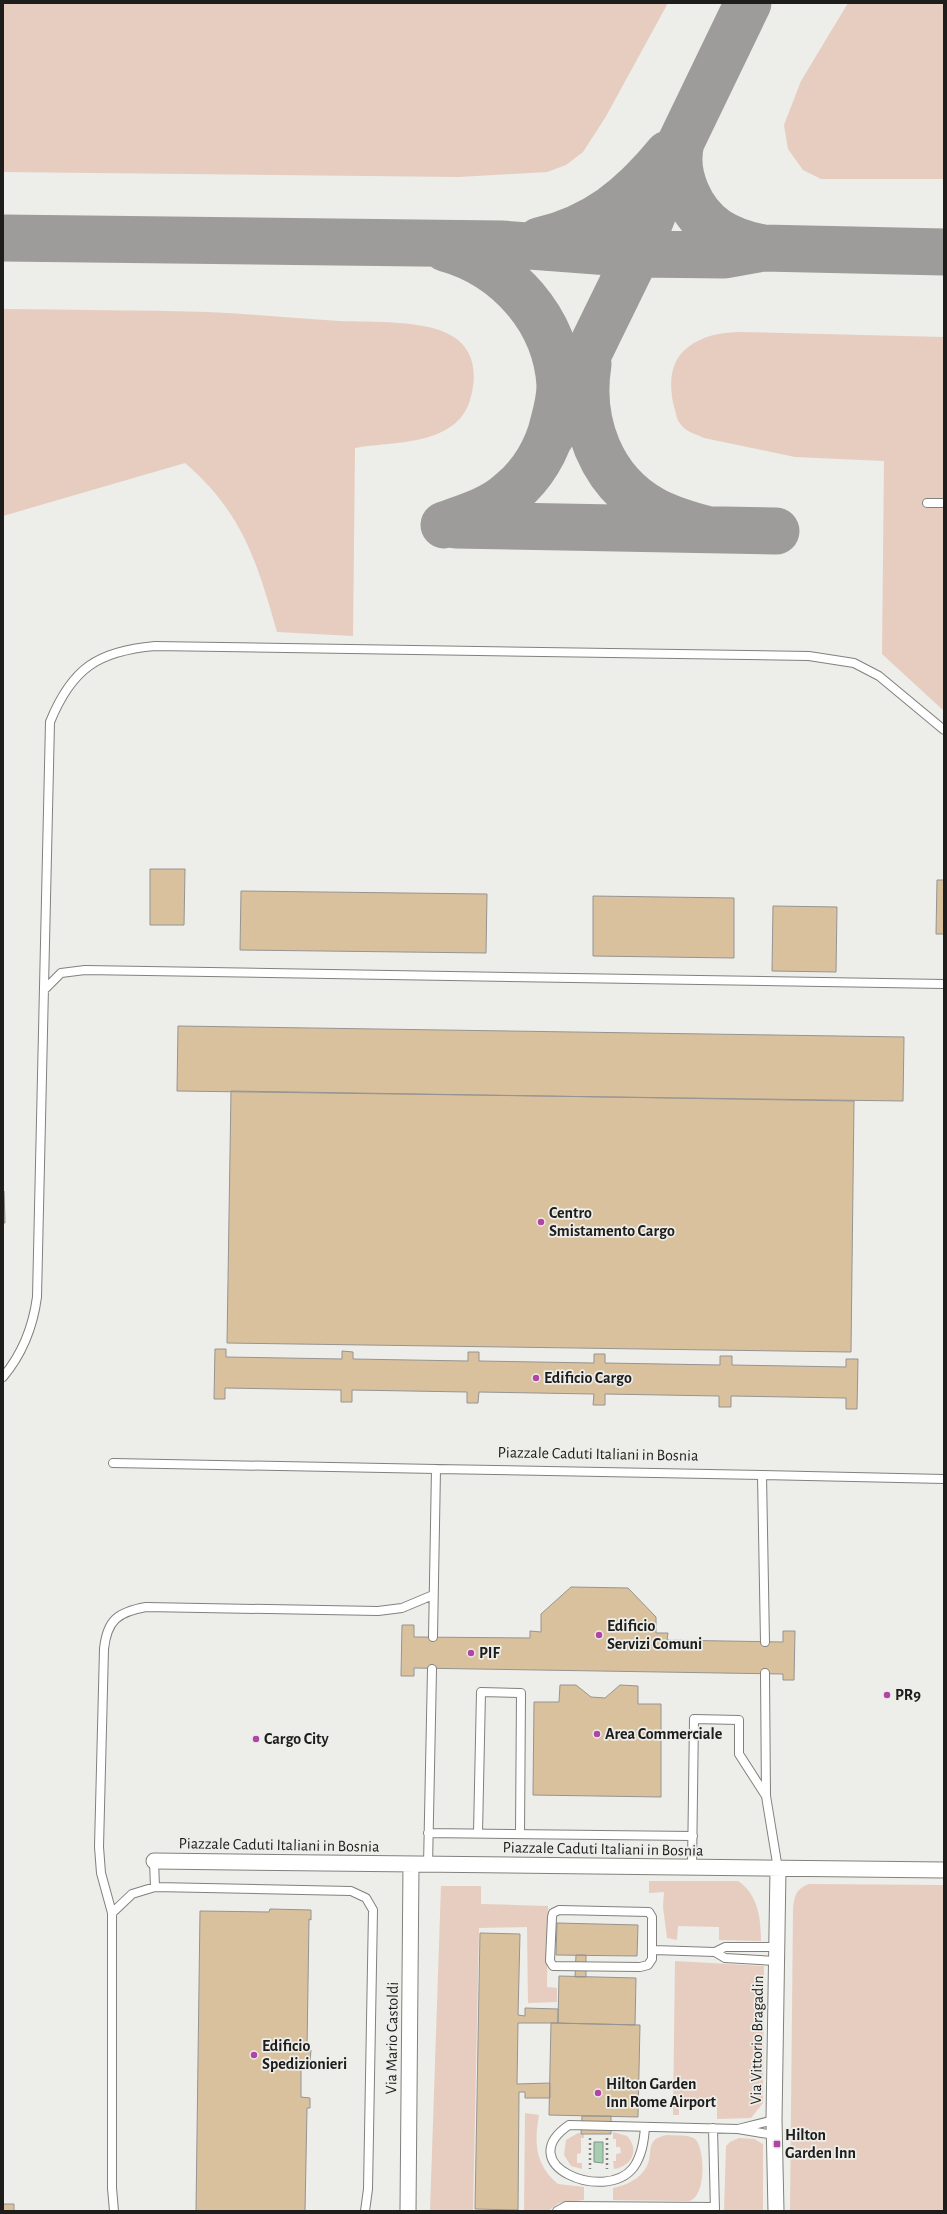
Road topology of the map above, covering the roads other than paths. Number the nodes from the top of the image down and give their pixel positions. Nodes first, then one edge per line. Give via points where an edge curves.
1 (927, 502) dead end
2 (944, 503) edge
3 (944, 730) edge
4 (944, 984) edge
5 (44, 990) junction
6 (3, 1377) edge
7 (113, 1463) dead end
8 (436, 1469) junction
9 (762, 1475) junction
10 (944, 1478) edge
11 (434, 1594) junction
12 (433, 1637) dead end
13 (765, 1642) dead end
14 (432, 1669) dead end
15 (765, 1673) dead end
16 (766, 1796) junction
17 (428, 1833) junction
18 (478, 1833) junction
19 (520, 1834) junction
20 (693, 1836) junction
21 (154, 1861) joint
22 (411, 1865) junction
23 (428, 1866) junction
24 (692, 1868) junction
25 (778, 1869) junction
26 (944, 1870) edge
27 (155, 1887) junction
28 (112, 1913) junction
29 (653, 1950) junction
30 (715, 1952) junction
31 (777, 1954) junction
32 (774, 2120) junction
33 (644, 2127) junction
34 (713, 2128) junction
35 (738, 2128) junction
36 (774, 2135) junction
37 (715, 2209) edge
38 (114, 2211) edge
39 (365, 2211) edge
40 (408, 2211) edge
41 (557, 2211) edge
42 (776, 2211) edge

1 - 2 lane
3 - 5 lane via 879,676 854,663 809,656 155,646 116,652 102,657 77,676 65,690 50,722
4 - 5 lane via 85,970 61,973
5 - 6 lane via 37,1297 34,1319 26,1341 16,1361
7 - 8 lane, Piazzale Caduti Italiani in Bosnia
8 - 9 lane, Piazzale Caduti Italiani in Bosnia
8 - 11 lane
9 - 10 lane, Piazzale Caduti Italiani in Bosnia
9 - 13 lane
11 - 12 lane
11 - 28 lane via 413,1604 391,1610 157,1606 136,1608 114,1619 109,1626 104,1649 99,1847 101,1873
14 - 17 lane
15 - 16 lane
16 - 20 lane via 739,1754 739,1720 694,1719
16 - 25 lane
17 - 18 lane
17 - 23 lane
18 - 19 lane
18 - 19 lane via 480,1692 521,1693
19 - 20 lane
20 - 24 lane
21 - 22 street, Piazzale Caduti Italiani in Bosnia
21 - 27 lane
22 - 23 street, Piazzale Caduti Italiani in Bosnia
22 - 40 street, Via Mario Castoldi
23 - 24 street, Piazzale Caduti Italiani in Bosnia
24 - 25 street, Piazzale Caduti Italiani in Bosnia
25 - 26 street, Piazzale Caduti Italiani in Bosnia
25 - 31 street, Via Vittorio Bragadin
27 - 28 lane via 132,1894
27 - 39 lane via 351,1891 366,1898 373,1910 368,2181
28 - 38 lane
29 - 29 lane via 652,1917 649,1912 559,1910 553,1913 550,1961 553,1966 640,1967 648,1965
29 - 30 lane
30 - 31 lane via 725,1947
30 - 31 lane via 725,1958
31 - 32 street, Via Vittorio Bragadin
32 - 35 lane
32 - 36 street, Via Vittorio Bragadin
33 - 33 lane via 644,2144 635,2166 624,2176 591,2181 575,2179 562,2172 554,2161 551,2149 558,2133 570,2125
33 - 34 lane
34 - 35 lane
34 - 37 lane
35 - 36 lane
36 - 42 street, Via Vittorio Bragadin
37 - 41 lane via 566,2206

